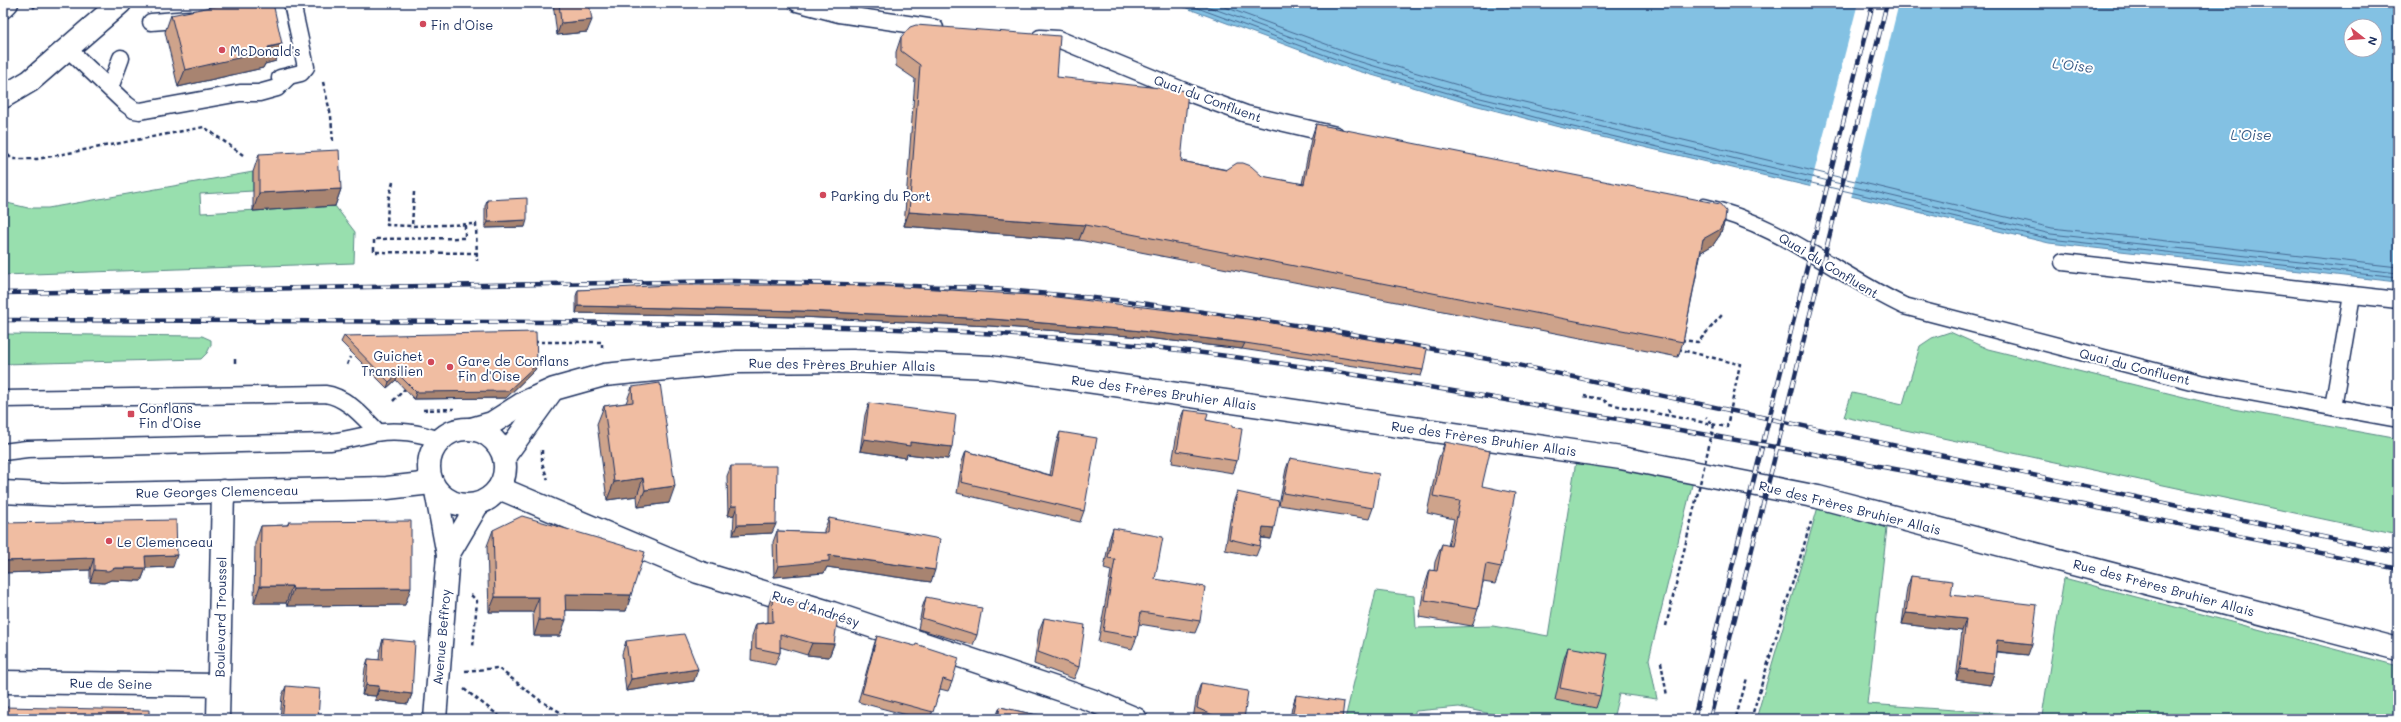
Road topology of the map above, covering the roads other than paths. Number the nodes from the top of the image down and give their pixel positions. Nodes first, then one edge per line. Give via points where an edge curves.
1 (120, 3) edge
2 (292, 3) edge
3 (797, 3) edge
4 (205, 16) edge
5 (151, 22) dead end
6 (950, 29) edge
7 (1027, 36) edge
8 (68, 49) junction
9 (121, 58) dead end
10 (110, 88) junction
11 (3, 97) edge
12 (1354, 138) edge
13 (1692, 204) edge
14 (2064, 262) dead end
15 (2352, 295) junction
16 (2398, 300) edge
17 (554, 389) junction
18 (7, 403) edge
19 (2333, 407) junction
20 (2398, 419) edge
21 (471, 429) junction
22 (378, 432) junction
23 (439, 440) junction
24 (3, 452) edge
25 (504, 457) junction
26 (434, 487) junction
27 (499, 488) junction
28 (7, 489) edge
29 (223, 491) junction
30 (478, 504) junction
31 (448, 555) junction
32 (2398, 649) edge
33 (3, 682) edge
34 (218, 685) junction
35 (218, 719) edge
36 (435, 719) edge
37 (1136, 719) edge

1 - 8 street
2 - 10 lane via 306,67 301,73 289,76 277,88 140,111 134,110
3 - 6 lane via 839,14
4 - 5 lane
7 - 12 lane, Quai du Confluent via 1058,40 1246,114
8 - 10 lane
8 - 11 street via 30,81
9 - 10 lane
13 - 19 lane, Quai du Confluent via 1727,212 1789,239 1873,292 1904,306 2200,383
14 - 15 lane
15 - 16 lane
15 - 19 lane
17 - 21 street, Rue des Frères Bruhier Allais via 526,402 492,423
17 - 25 street
17 - 32 street, Rue des Frères Bruhier Allais via 604,375 737,362 853,361 990,367 1621,458 1818,497
18 - 22 lane via 325,394 356,410
19 - 20 lane, Quai du Confluent
21 - 23 street via 459,429
21 - 25 street via 492,438
22 - 23 lane via 406,433
22 - 24 lane via 330,442 28,449
23 - 26 street via 428,460 428,472
25 - 27 street via 505,468
26 - 29 street, Rue Georges Clemenceau
26 - 30 street via 452,503
26 - 31 street
27 - 30 street via 490,498
27 - 37 street, Rue d'Andrésy via 698,572 832,613 1076,695
28 - 29 street, Rue Georges Clemenceau via 62,495
29 - 34 street, Boulevard Troussel
30 - 31 street
31 - 36 street, Avenue Beffroy
33 - 34 street, Rue de Seine
34 - 35 street, Boulevard Troussel

